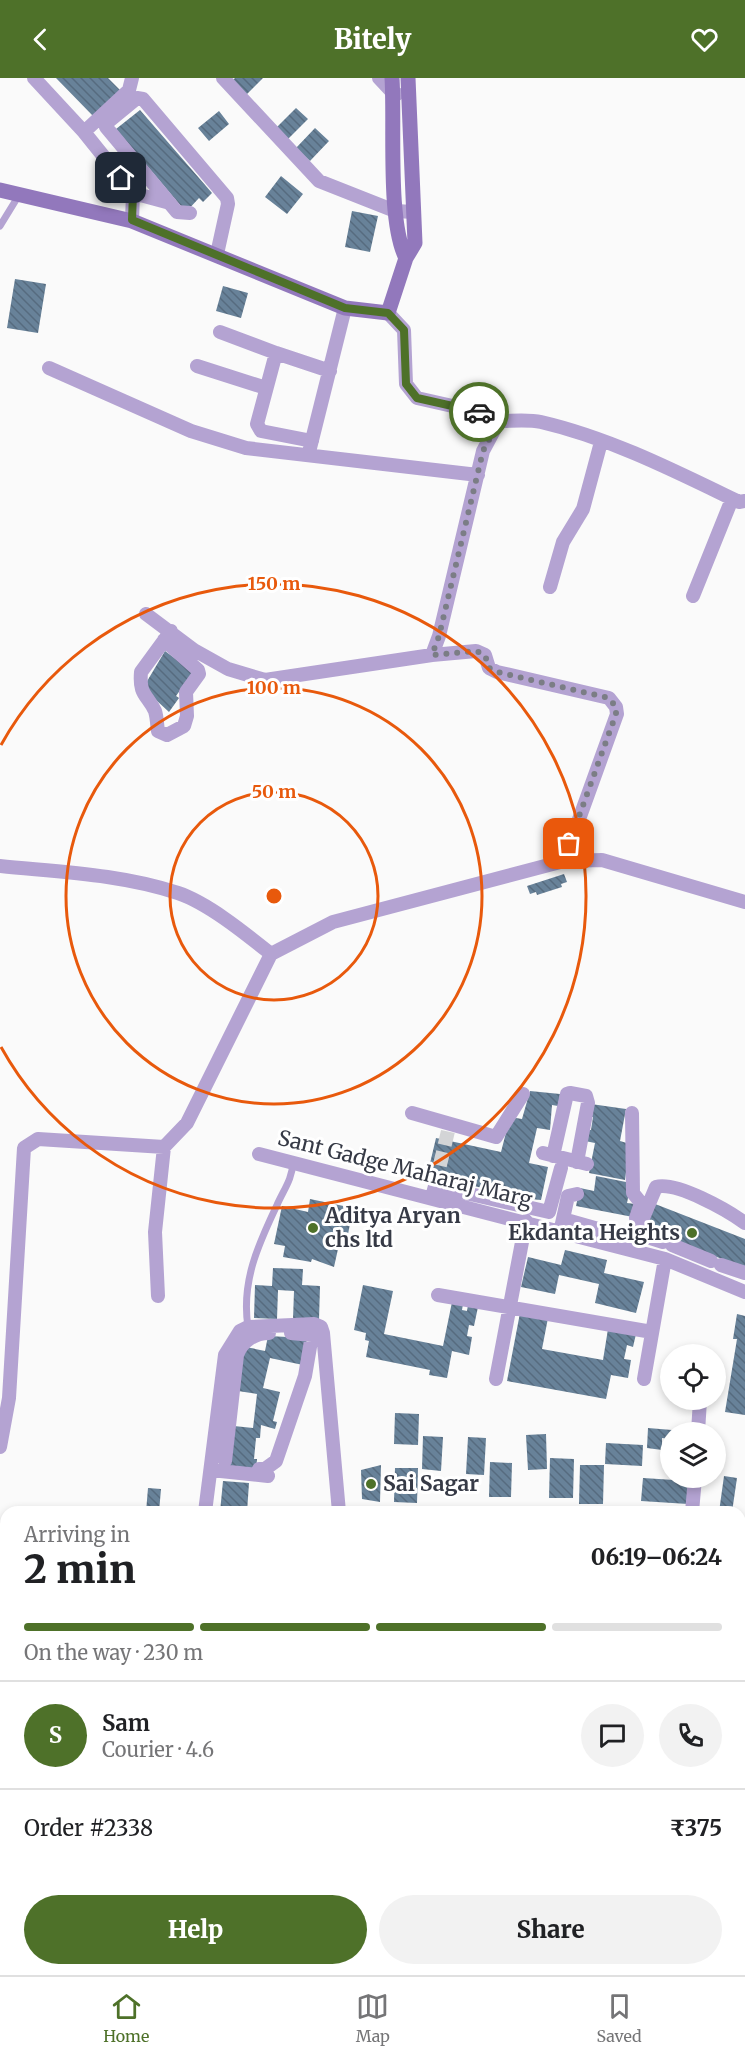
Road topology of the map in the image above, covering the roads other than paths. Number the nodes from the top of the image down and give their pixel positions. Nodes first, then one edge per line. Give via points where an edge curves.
1 (34, 78) edge
2 (43, 78) edge
3 (132, 78) edge
4 (223, 78) edge
5 (379, 78) edge
6 (408, 78) edge
7 (398, 89) edge
8 (49, 94) junction
9 (84, 132) junction
10 (175, 136) junction
11 (195, 167) dead end
12 (0, 190) edge
13 (21, 193) junction
14 (133, 193) junction
15 (170, 203) junction
16 (396, 211) junction
17 (414, 212) junction
18 (190, 213) dead end
19 (132, 220) junction
20 (0, 226) edge
21 (217, 254) junction
22 (406, 258) junction
23 (345, 308) junction
24 (388, 313) junction
25 (220, 332) dead end
26 (276, 353) junction
27 (197, 366) dead end
28 (49, 368) dead end
29 (330, 371) junction
30 (266, 388) junction
31 (499, 421) junction
32 (601, 442) junction
33 (310, 448) junction
34 (478, 475) junction
35 (739, 500) edge
36 (550, 587) dead end
37 (693, 596) dead end
38 (146, 614) dead end
39 (168, 636) junction
40 (432, 655) junction
41 (564, 861) junction
42 (0, 866) edge
43 (745, 902) edge
44 (271, 954) junction
45 (524, 1094) dead end
46 (412, 1113) dead end
47 (632, 1113) dead end
48 (164, 1146) junction
49 (259, 1154) dead end
50 (293, 1162) junction
51 (577, 1194) dead end
52 (432, 1197) junction
53 (549, 1212) junction
54 (526, 1221) junction
55 (745, 1223) edge
56 (555, 1226) junction
57 (628, 1244) junction
58 (692, 1253) junction
59 (665, 1259) junction
60 (687, 1268) junction
61 (745, 1274) edge
62 (745, 1291) edge
63 (438, 1295) dead end
64 (158, 1296) dead end
65 (509, 1306) junction
66 (248, 1327) junction
67 (652, 1332) junction
68 (6, 1334) edge
69 (496, 1379) dead end
70 (644, 1379) dead end
71 (227, 1389) junction
72 (222, 1428) junction
73 (0, 1448) edge
74 (225, 1461) dead end
75 (211, 1470) junction
76 (693, 1488) edge
77 (206, 1506) edge
78 (338, 1506) edge
79 (692, 1506) edge

1 - 8 street
2 - 8 street
3 - 9 street via 129,90
4 - 16 street via 319,181
5 - 7 street
6 - 7 street
7 - 16 street
7 - 17 street
8 - 9 street
9 - 14 street
10 - 11 street via 176,146
10 - 15 street via 140,97 106,127
10 - 21 street via 227,198
12 - 13 street
13 - 19 street
13 - 20 lane
14 - 15 street
14 - 19 street
15 - 18 street via 182,214
16 - 17 street
16 - 22 street via 399,243
17 - 22 street via 415,243
19 - 21 street
21 - 23 street
22 - 24 street
23 - 24 street
23 - 29 street
24 - 31 street via 404,330 406,384 417,398 479,412
25 - 26 street
26 - 29 street
26 - 30 street
27 - 30 street
28 - 33 street via 191,431 246,448
29 - 33 street
30 - 33 street via 258,427
31 - 32 street via 539,422
31 - 34 street via 483,451
32 - 35 street
32 - 36 street via 583,509 563,542
33 - 34 street
34 - 40 street
35 - 37 street
38 - 39 street
39 - 39 street via 141,672 143,697 154,711 158,730 167,735 184,726 186,692 199,674
39 - 40 street via 228,669 265,680
40 - 41 street via 476,651 485,655 489,668 497,672 609,698 616,707
41 - 43 street via 602,860
41 - 44 street via 333,922
42 - 44 street via 112,878 180,893 236,926
44 - 48 street via 187,1123
45 - 46 street via 498,1136 449,1127
47 - 57 street via 633,1193 640,1203
48 - 64 street via 155,1232
48 - 68 street via 38,1139 24,1148
49 - 50 street, Sant Gadge Maharaj Marg
50 - 52 street, Sant Gadge Maharaj Marg
50 - 66 lane via 292,1179 264,1233 247,1280
51 - 56 street via 568,1196
52 - 53 street via 435,1186
52 - 54 street, Sant Gadge Maharaj Marg
53 - 56 street
53 - 56 street via 566,1159
54 - 56 street, Sant Gadge Maharaj Marg
54 - 65 street
55 - 57 street via 677,1188 660,1186 651,1196
56 - 57 street, Sant Gadge Maharaj Marg
57 - 58 street via 641,1235
57 - 59 street, Sant Gadge Maharaj Marg
58 - 60 street
58 - 61 street
59 - 60 street, Sant Gadge Maharaj Marg
59 - 67 street
60 - 62 street, Sant Gadge Maharaj Marg
63 - 65 street
65 - 67 street
65 - 69 street
66 - 71 street via 240,1331 225,1355
66 - 78 street via 321,1327
67 - 70 street
68 - 73 street via 9,1398
71 - 72 street
71 - 75 street via 239,1349 257,1333 312,1335 304,1376 276,1461 264,1472
72 - 74 street
72 - 75 street
75 - 77 street
76 - 79 street

